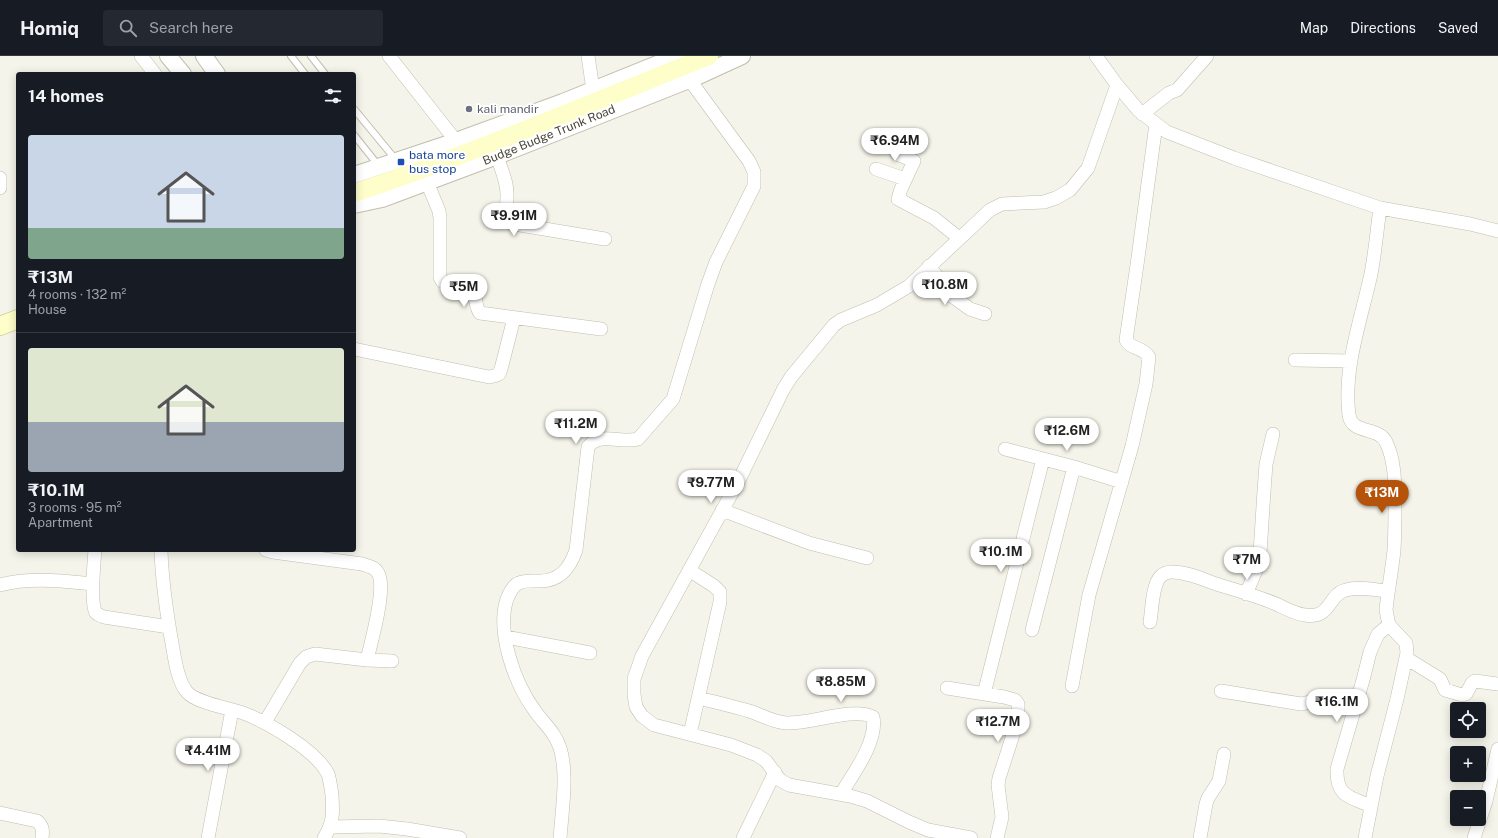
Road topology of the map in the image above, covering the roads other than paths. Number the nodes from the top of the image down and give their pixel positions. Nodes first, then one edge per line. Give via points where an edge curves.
1 (141, 56) edge
2 (168, 56) edge
3 (204, 56) edge
4 (291, 56) edge
5 (311, 56) edge
6 (389, 56) edge
7 (588, 56) edge
8 (709, 56) edge
9 (1096, 56) edge
10 (1207, 56) edge
11 (740, 57) edge
12 (671, 58) edge
13 (153, 72) edge
14 (181, 72) edge
15 (216, 72) edge
16 (303, 72) edge
17 (323, 72) edge
18 (692, 78) junction
19 (1117, 86) junction
20 (593, 90) junction
21 (356, 111) edge
22 (1142, 114) junction
23 (1156, 124) junction
24 (356, 137) edge
25 (895, 139) dead end
26 (456, 141) junction
27 (497, 156) junction
28 (396, 161) junction
29 (379, 166) junction
30 (876, 169) dead end
31 (356, 174) edge
32 (0, 178) edge
33 (905, 179) junction
34 (427, 182) junction
35 (0, 188) edge
36 (356, 192) edge
37 (356, 206) edge
38 (1380, 208) junction
39 (1498, 231) edge
40 (958, 238) junction
41 (605, 239) dead end
42 (929, 266) junction
43 (985, 314) dead end
44 (514, 318) junction
45 (16, 320) edge
46 (0, 326) edge
47 (601, 329) dead end
48 (356, 349) edge
49 (1295, 360) dead end
50 (1351, 361) junction
51 (1273, 434) dead end
52 (1005, 449) dead end
53 (1042, 459) junction
54 (1074, 467) junction
55 (1122, 482) junction
56 (722, 510) junction
57 (95, 552) edge
58 (160, 552) edge
59 (273, 552) edge
60 (867, 558) dead end
61 (689, 570) junction
62 (93, 584) junction
63 (0, 585) edge
64 (1388, 591) junction
65 (1246, 594) junction
66 (1150, 622) dead end
67 (1389, 625) junction
68 (169, 627) junction
69 (1032, 630) dead end
70 (506, 637) junction
71 (590, 653) dead end
72 (1406, 658) junction
73 (367, 660) junction
74 (392, 661) dead end
75 (1498, 684) edge
76 (1072, 686) dead end
77 (947, 688) dead end
78 (1221, 691) dead end
79 (984, 694) junction
80 (698, 698) junction
81 (1356, 703) junction
82 (232, 710) junction
83 (265, 722) junction
84 (690, 734) junction
85 (1498, 749) edge
86 (1224, 754) dead end
87 (775, 772) junction
88 (841, 794) junction
89 (1371, 806) junction
90 (0, 813) edge
91 (328, 832) edge
92 (927, 834) edge
93 (46, 837) edge
94 (208, 838) edge
95 (458, 838) edge
96 (560, 838) edge
97 (743, 838) edge
98 (971, 838) edge
99 (997, 838) edge
100 (1200, 838) edge
101 (1365, 838) edge
102 (1474, 838) edge

1 - 13 street
2 - 14 street
3 - 15 street
4 - 16 lane
5 - 17 lane
6 - 26 street
7 - 20 street
8 - 36 main road via 572,112
9 - 19 street
10 - 22 street via 1178,90 1168,92
11 - 18 street, Budge Budge Trunk Road
12 - 20 street
18 - 27 street, Budge Budge Trunk Road
18 - 70 street via 749,161 754,172 754,186 714,268 673,399 638,439 632,441 599,438 588,447 576,550 572,561 566,571 558,577 545,581 518,583 513,587 504,614
19 - 22 street
19 - 40 street via 1088,168 1070,190 1044,202 1009,203 995,207
20 - 26 street
21 - 28 lane
22 - 23 street
23 - 38 street via 1167,132 1234,158
23 - 55 street via 1126,340 1130,345 1147,353 1149,360 1146,384
24 - 29 lane
25 - 33 street via 894,147 897,154 914,161
26 - 28 street
27 - 34 street, Budge Budge Trunk Road
27 - 41 street via 508,195 506,213 509,222
28 - 29 street
29 - 31 street
30 - 33 street
32 - 35 street
33 - 40 street via 898,199 934,218
34 - 37 street, Budge Budge Trunk Road
34 - 44 street via 439,211 442,282 473,293 476,309 480,313
38 - 39 street
38 - 50 street via 1371,273
40 - 42 street
42 - 43 street via 969,314
42 - 56 street via 909,286 890,298 834,325 783,390
44 - 47 street
44 - 48 street via 498,374 489,377
45 - 46 main road
49 - 50 street
50 - 64 street via 1350,418 1357,428 1382,436 1386,440 1393,469 1394,549
51 - 65 street via 1266,464 1260,553 1257,568
52 - 53 street
53 - 54 street
53 - 79 street
54 - 55 street
54 - 69 street
55 - 76 street via 1089,595
56 - 60 street via 809,543
56 - 61 street
57 - 62 street
58 - 68 street
59 - 73 street via 362,564 378,573 381,596
61 - 80 street via 720,592 720,602
61 - 84 street via 642,656 634,679 634,694 636,707 642,716 654,725
62 - 63 street via 42,580
62 - 68 street via 96,614
64 - 65 street via 1357,588 1346,590 1338,594 1323,613 1315,615 1303,615
64 - 67 street via 1386,619
65 - 66 street via 1185,574 1164,573 1155,585
67 - 72 street via 1406,643
67 - 81 street via 1374,640
68 - 82 street via 179,677 187,692 197,699
70 - 71 street
70 - 96 street via 521,690 557,738 561,750 564,769
72 - 75 street via 1440,679 1445,690 1462,695 1466,694 1475,680
72 - 89 street
73 - 74 street
73 - 83 street via 315,654 306,657
77 - 79 street
78 - 81 street via 1301,704 1324,698 1338,698
79 - 99 street via 1015,700 1018,704 1012,738 999,778 1002,816
80 - 84 street
80 - 88 street via 786,723 855,714 873,717 874,734
81 - 89 street via 1336,780 1341,791 1347,796
82 - 83 street
82 - 94 street
83 - 91 street via 306,750 328,774 333,812
84 - 87 street via 758,755
85 - 102 street
86 - 100 street via 1219,781 1206,804
87 - 88 street via 780,780 789,786
87 - 97 street
88 - 92 street via 867,801
89 - 101 street
90 - 93 street via 37,822
91 - 95 street via 393,827
92 - 98 street

